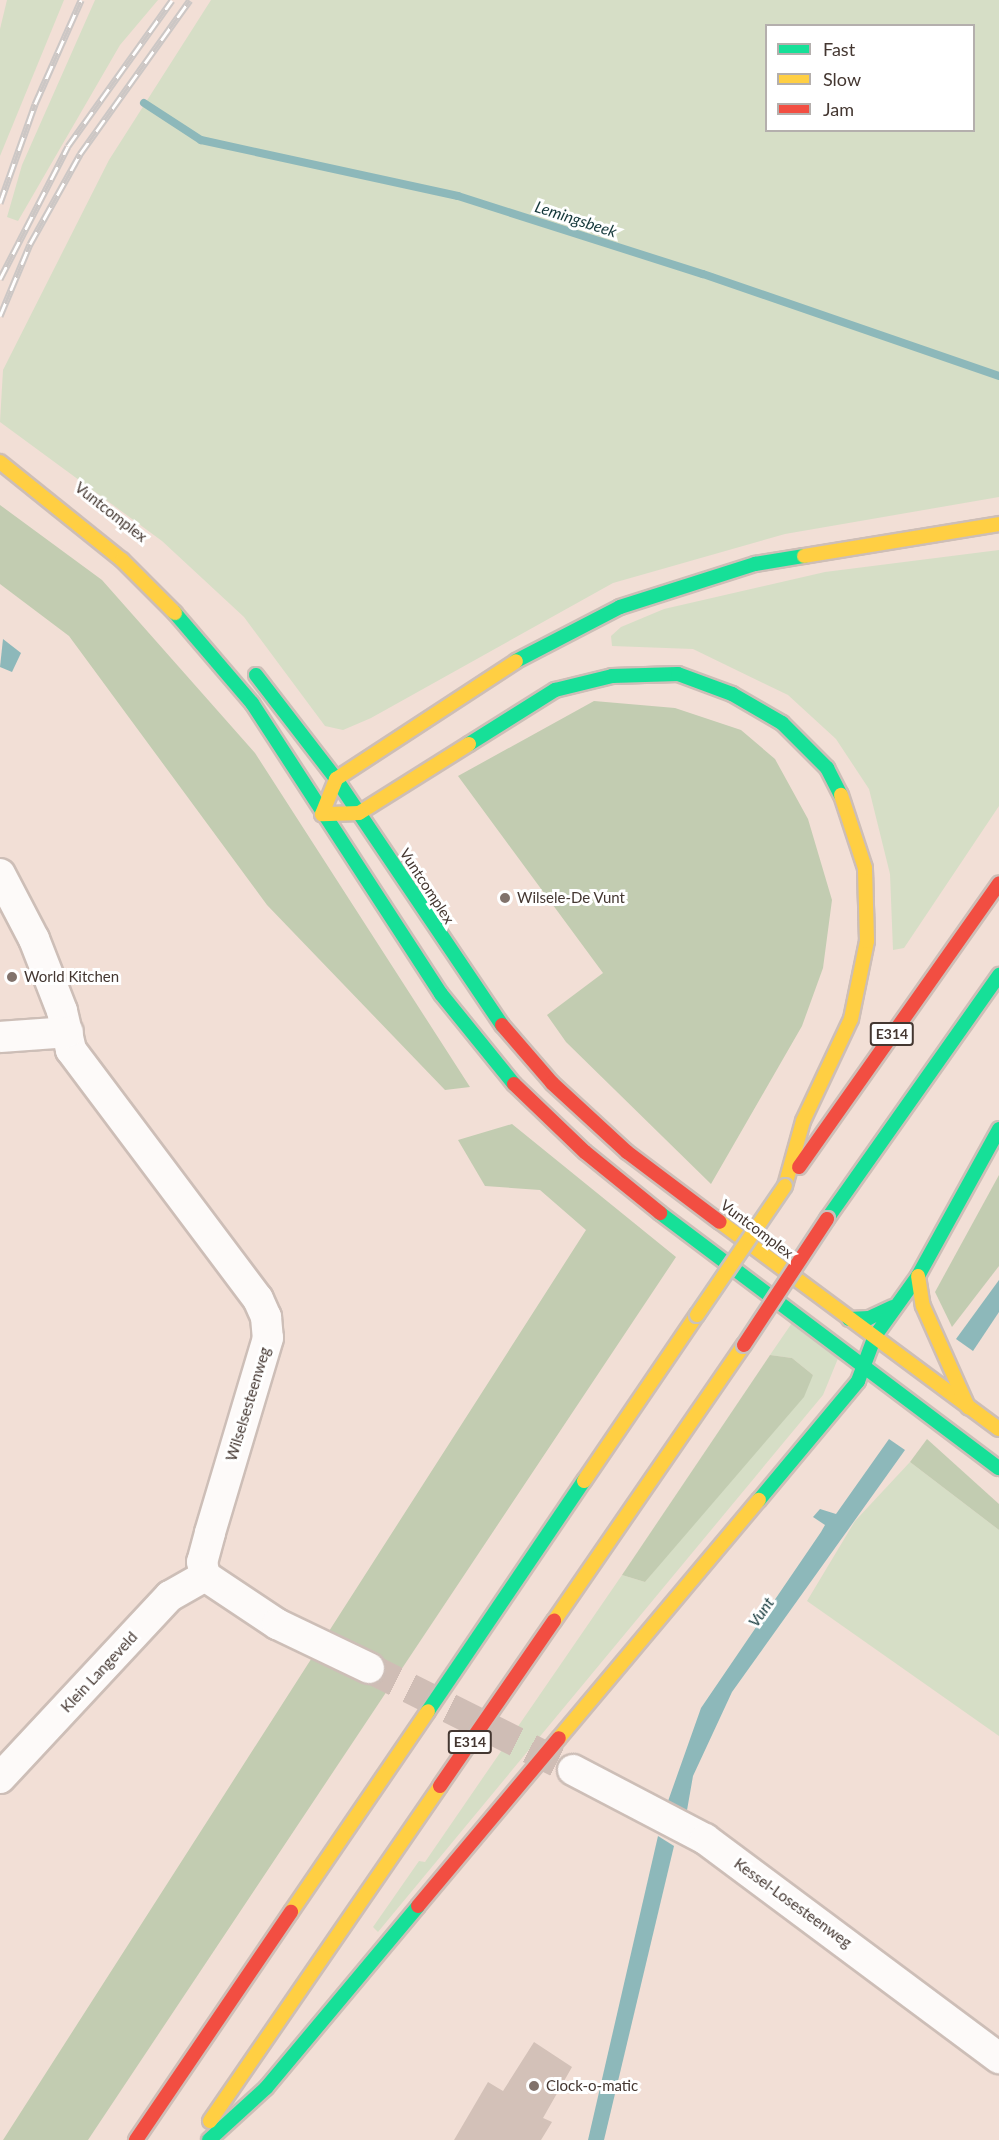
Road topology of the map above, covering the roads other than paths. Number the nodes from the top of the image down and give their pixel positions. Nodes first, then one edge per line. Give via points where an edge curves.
1 (0, 447) edge
2 (0, 462) edge
3 (999, 524) edge
4 (138, 553) dead end
5 (245, 662) dead end
6 (336, 778) junction
7 (359, 813) junction
8 (322, 814) junction
9 (0, 874) edge
10 (999, 883) edge
11 (999, 975) edge
12 (68, 1032) junction
13 (0, 1037) edge
14 (999, 1129) edge
15 (785, 1186) junction
16 (918, 1276) junction
17 (893, 1307) junction
18 (788, 1310) junction
19 (849, 1319) junction
20 (875, 1336) junction
21 (863, 1368) junction
22 (968, 1407) junction
23 (999, 1429) edge
24 (999, 1468) edge
25 (205, 1576) junction
26 (369, 1668) tunnel mouth
27 (573, 1770) tunnel mouth
28 (0, 1778) edge
29 (999, 2058) edge
30 (136, 2140) edge
31 (197, 2140) edge
32 (209, 2140) edge

1 - 4 main road, Vuntcomplex
2 - 8 main road, Vuntcomplex via 122,560 182,618 252,703
3 - 6 main road via 755,564 620,607 533,650
5 - 6 main road, Vuntcomplex
6 - 7 main road, Vuntcomplex
6 - 8 main road
7 - 8 main road
7 - 15 main road via 555,690 612,676 678,674 732,694 782,723 827,768 850,813 865,868 867,941 851,1019 802,1120
7 - 19 main road, Vuntcomplex via 485,1005 552,1083 627,1152
8 - 18 main road, Vuntcomplex via 441,994 509,1080 585,1152
9 - 12 street, Wilselsesteenweg via 24,914
10 - 15 main road, E314
11 - 31 main road, E314, bridge via 827,1219
12 - 13 street
12 - 25 street, Wilselsesteenweg via 71,1050 258,1299 266,1317 268,1338 207,1543
14 - 16 main road
15 - 30 main road, E314, bridge
16 - 17 main road
16 - 22 main road via 923,1306
17 - 19 main road via 869,1318
17 - 20 main road
18 - 19 main road, Vuntcomplex
18 - 21 main road, Vuntcomplex
19 - 20 main road, Vuntcomplex
20 - 21 main road
20 - 22 main road, Vuntcomplex
21 - 24 main road, Vuntcomplex
21 - 32 main road via 858,1381 266,2088
22 - 23 main road, Vuntcomplex
25 - 26 street via 277,1624
25 - 28 street, Klein Langeveld via 170,1596
27 - 29 street, Kessel-Losesteenweg via 705,1839

